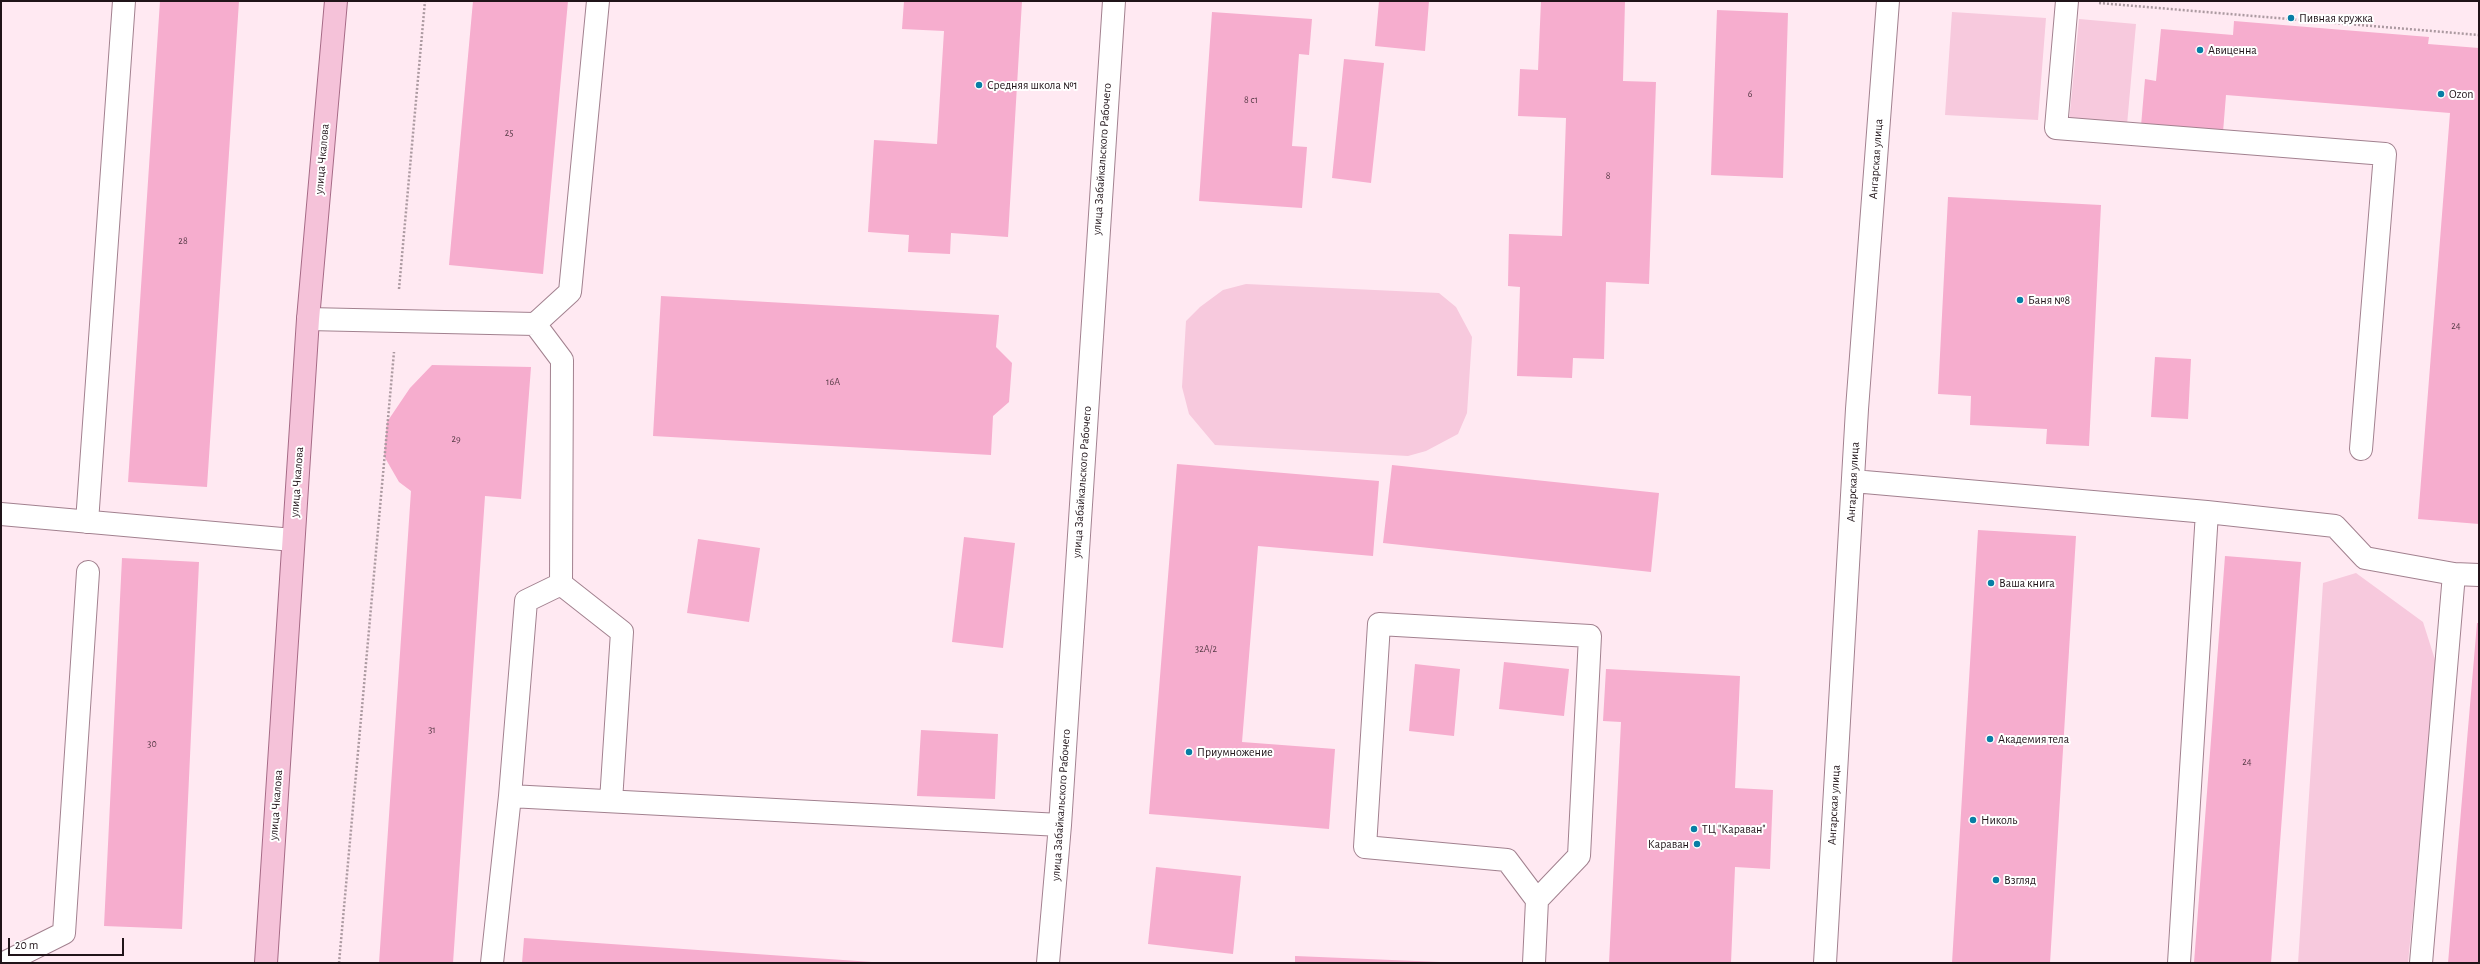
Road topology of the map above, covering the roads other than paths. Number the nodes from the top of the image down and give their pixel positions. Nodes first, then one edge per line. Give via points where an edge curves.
1 (124, 1) edge
2 (336, 1) edge
3 (598, 1) edge
4 (1114, 1) edge
5 (1888, 1) edge
6 (2067, 1) edge
7 (308, 319) junction
8 (535, 324) junction
9 (2361, 449) dead end
10 (1853, 481) junction
11 (2207, 512) junction
12 (1, 514) edge
13 (87, 522) junction
14 (293, 540) junction
15 (88, 572) dead end
16 (2454, 574) junction
17 (2479, 575) edge
18 (561, 584) junction
19 (510, 796) junction
20 (611, 801) junction
21 (1060, 825) junction
22 (1537, 900) junction
23 (4, 963) edge
24 (266, 963) edge
25 (492, 963) edge
26 (1048, 963) edge
27 (1534, 963) edge
28 (1825, 963) edge
29 (2179, 963) edge
30 (2421, 963) edge

1 - 13 street
2 - 7 main road, улица Чкалова
3 - 8 street via 570,292
4 - 21 street, улица Забайкальского Рабочего
5 - 10 street, Ангарская улица
6 - 9 street via 2056,128 2385,154
7 - 8 street
7 - 14 main road, улица Чкалова
8 - 18 street via 562,360
10 - 11 street
10 - 28 street, Ангарская улица
11 - 16 street via 2335,526 2365,558
11 - 29 street
12 - 13 street
13 - 14 street
14 - 24 main road, улица Чкалова
15 - 23 street via 64,933
16 - 17 street
16 - 30 street
18 - 19 street via 526,601
18 - 20 street via 622,632
19 - 20 street
19 - 25 street
20 - 21 street
21 - 26 street, улица Забайкальского Рабочего
22 - 22 street via 1507,860 1365,847 1379,624 1590,636 1579,856
22 - 27 street

